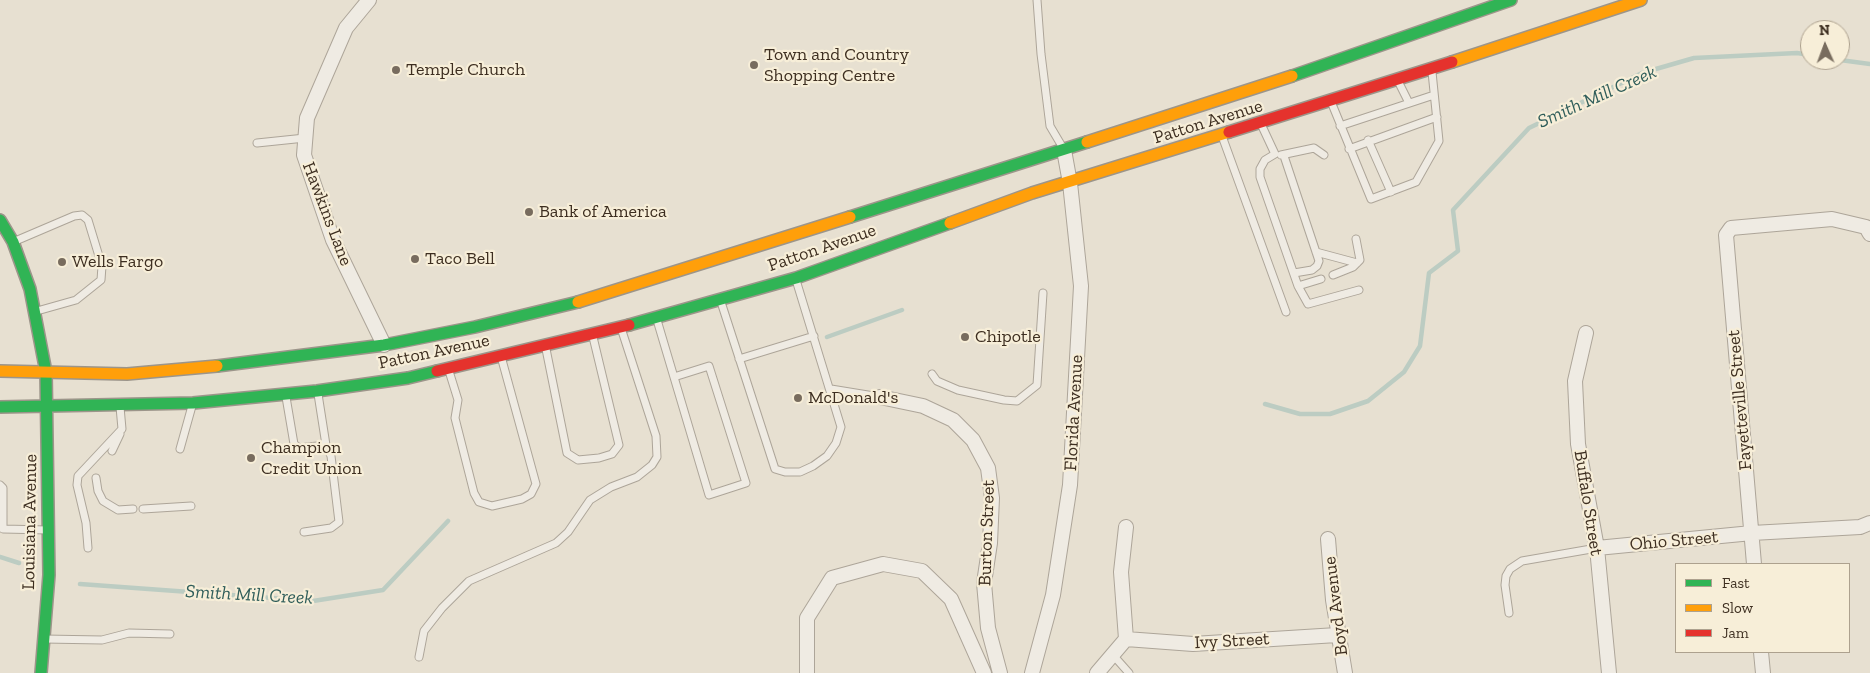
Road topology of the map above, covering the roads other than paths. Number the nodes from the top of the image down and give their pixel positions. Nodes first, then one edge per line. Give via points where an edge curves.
1 (369, 0) edge
2 (1037, 0) edge
3 (1511, 0) edge
4 (1654, 0) edge
5 (1636, 2) edge
6 (1432, 69) junction
7 (1397, 80) junction
8 (1434, 95) junction
9 (1331, 101) junction
10 (1409, 103) junction
11 (1437, 117) junction
12 (1261, 123) junction
13 (1340, 126) junction
14 (1222, 136) junction
15 (305, 138) junction
16 (1368, 140) junction
17 (257, 143) dead end
18 (1349, 149) junction
19 (1064, 150) junction
20 (1275, 154) junction
21 (1324, 155) dead end
22 (1284, 156) junction
23 (1070, 183) junction
24 (1391, 192) junction
25 (0, 220) edge
26 (1870, 234) edge
27 (1356, 239) dead end
28 (13, 242) junction
29 (1316, 252) junction
30 (1357, 263) junction
31 (1294, 274) junction
32 (1333, 275) dead end
33 (796, 278) junction
34 (1321, 279) dead end
35 (1298, 286) junction
36 (1359, 290) dead end
37 (1043, 292) dead end
38 (720, 300) junction
39 (36, 311) junction
40 (1286, 312) dead end
41 (656, 318) junction
42 (621, 328) junction
43 (1586, 333) dead end
44 (592, 335) junction
45 (814, 336) junction
46 (384, 345) junction
47 (545, 346) junction
48 (501, 356) junction
49 (739, 359) junction
50 (448, 369) junction
51 (0, 371) edge
52 (46, 372) junction
53 (932, 374) dead end
54 (674, 377) junction
55 (830, 389) junction
56 (317, 391) junction
57 (285, 394) junction
58 (880, 397) joint
59 (193, 403) junction
60 (120, 406) junction
61 (0, 407) edge
62 (48, 408) junction
63 (122, 429) junction
64 (326, 445) junction
65 (180, 449) dead end
66 (112, 451) dead end
67 (96, 478) dead end
68 (0, 485) edge
69 (191, 506) dead end
70 (143, 509) dead end
71 (133, 510) dead end
72 (1870, 523) edge
73 (1126, 527) dead end
74 (2, 529) edge
75 (48, 530) junction
76 (304, 532) dead end
77 (1752, 534) junction
78 (1328, 539) dead end
79 (88, 548) dead end
80 (1597, 548) junction
81 (1754, 563) edge
82 (1508, 613) dead end
83 (170, 634) dead end
84 (1337, 635) junction
85 (44, 639) junction
86 (1126, 639) junction
87 (1761, 653) edge
88 (1113, 655) junction
89 (419, 657) dead end
90 (41, 673) edge
91 (807, 673) edge
92 (984, 673) edge
93 (1000, 673) edge
94 (1032, 673) edge
95 (1097, 673) edge
96 (1129, 673) edge
97 (1344, 673) edge
98 (1609, 673) edge
99 (1763, 673) edge

1 - 15 street, Hawkins Lane via 346,28 307,118
2 - 19 lane via 1050,126
3 - 19 main road, Patton Avenue via 1259,88
4 - 5 main road, Patton Avenue
5 - 6 main road, Patton Avenue
6 - 7 main road, Patton Avenue
6 - 8 lane
7 - 9 main road, Patton Avenue
7 - 10 lane
8 - 10 lane
8 - 11 lane
9 - 12 main road, Patton Avenue
9 - 13 lane
10 - 13 lane
11 - 16 lane
11 - 24 lane via 1439,141 1416,182
12 - 14 main road, Patton Avenue
12 - 20 lane
13 - 18 lane
14 - 23 main road, Patton Avenue
14 - 40 lane
15 - 17 lane
15 - 46 street, Hawkins Lane via 304,155 333,240
16 - 18 lane
16 - 24 lane
18 - 24 lane via 1371,199
19 - 23 street, Florida Avenue
19 - 46 main road, Patton Avenue via 591,299
20 - 22 lane
20 - 31 lane via 1265,160 1260,177
21 - 22 lane via 1314,148
22 - 29 lane
23 - 33 main road, Patton Avenue via 1032,193
23 - 94 street, Florida Avenue via 1081,286 1070,485 1053,595
25 - 28 main road, Louisiana Avenue
26 - 77 street, Fayetteville Street via 1866,227 1832,219 1731,228 1726,235
27 - 30 lane via 1360,260
28 - 39 main road, Louisiana Avenue
28 - 39 lane via 74,216 82,215 88,220 102,266 101,280 76,300
29 - 30 lane
29 - 31 lane via 1318,266
30 - 32 lane
31 - 35 lane
33 - 38 main road, Patton Avenue
33 - 45 lane
34 - 35 lane
35 - 36 lane via 1308,304
37 - 53 lane via 1037,385 1017,401 958,390 937,381
38 - 41 main road, Patton Avenue
38 - 49 lane
39 - 52 main road, Louisiana Avenue
41 - 42 main road, Patton Avenue
41 - 54 lane
42 - 44 main road, Patton Avenue
42 - 89 lane via 656,436 657,457 637,477 590,500 568,532 556,543 469,581 424,631
43 - 80 street, Buffalo Street via 1575,381 1578,444
44 - 47 main road, Patton Avenue
44 - 47 lane via 619,445 612,454 599,458 578,460 567,453
45 - 49 lane
45 - 55 lane
46 - 52 main road, Patton Avenue via 243,364 127,374
47 - 48 main road, Patton Avenue
48 - 50 main road, Patton Avenue
48 - 50 lane via 536,484 531,494 522,500 492,506 479,502 474,494 455,418 458,400
49 - 55 lane via 774,469 800,472 827,456 841,427
50 - 56 main road, Patton Avenue
51 - 52 main road, Patton Avenue
52 - 62 main road, Louisiana Avenue
54 - 54 lane via 709,495 746,483 708,366
55 - 58 lane
56 - 57 main road, Patton Avenue
56 - 64 lane
57 - 59 main road, Patton Avenue
57 - 64 lane via 294,444 299,448
58 - 93 street, Burton Street via 923,406 953,420 973,440 988,468 992,498 984,583 988,628
59 - 60 main road, Patton Avenue
59 - 65 lane
60 - 62 main road, Patton Avenue
60 - 63 lane
61 - 62 main road, Patton Avenue
62 - 75 main road, Louisiana Avenue
63 - 66 lane
63 - 79 lane via 78,476
64 - 76 lane via 331,456 339,522 331,528
67 - 71 lane via 102,501 118,510
68 - 74 lane via 3,488
69 - 70 lane
72 - 77 street, Ohio Street via 1860,527
73 - 86 street via 1121,572
74 - 75 lane
75 - 85 main road, Louisiana Avenue via 49,576
77 - 80 street, Ohio Street
77 - 81 street, Fayetteville Street
78 - 84 street, Boyd Avenue
80 - 82 lane via 1522,561 1510,569 1505,585
80 - 98 street, Buffalo Street
83 - 85 lane via 129,633 102,640
84 - 86 street, Ivy Street via 1193,644
84 - 97 street, Boyd Avenue
85 - 90 main road, Louisiana Avenue
86 - 88 street
87 - 99 street
88 - 95 street
88 - 96 lane
91 - 92 street via 807,618 832,578 883,564 922,572 951,599

